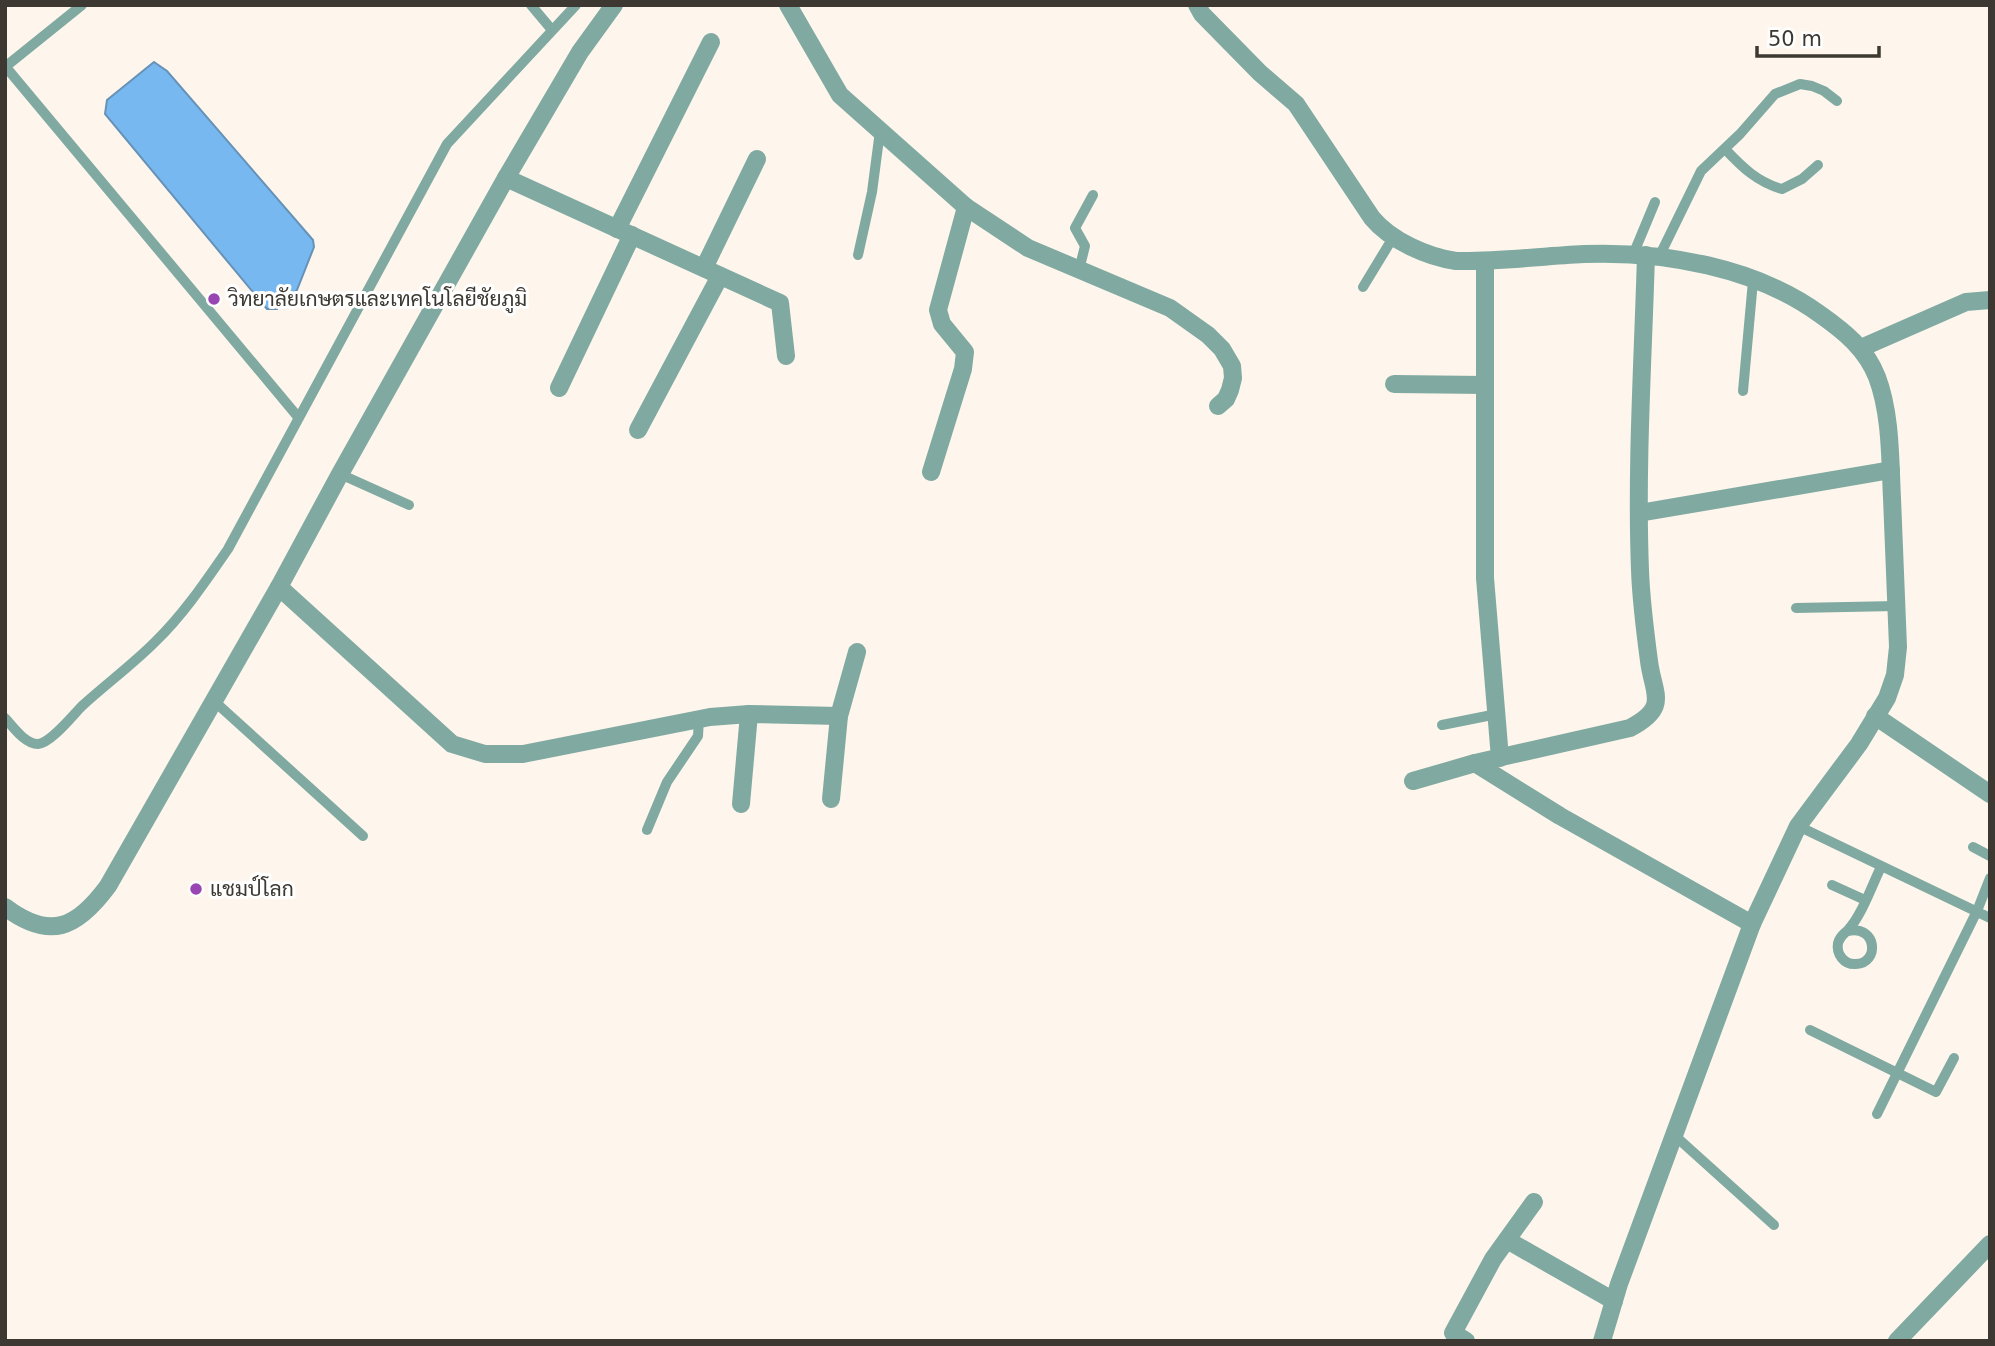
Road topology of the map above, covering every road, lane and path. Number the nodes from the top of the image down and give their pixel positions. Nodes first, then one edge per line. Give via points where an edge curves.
1 (82, 5) edge
2 (531, 5) edge
3 (576, 5) edge
4 (614, 5) edge
5 (788, 5) edge
6 (1198, 5) edge
7 (552, 30) junction
8 (711, 42) dead end
9 (5, 67) edge
10 (1837, 102) dead end
11 (880, 131) junction
12 (1725, 149) junction
13 (757, 159) dead end
14 (1818, 166) dead end
15 (506, 178) junction
16 (1093, 195) dead end
17 (1655, 202) dead end
18 (966, 207) junction
19 (625, 232) junction
20 (1394, 236) junction
21 (858, 255) dead end
22 (1646, 256) junction
23 (1485, 262) junction
24 (1079, 270) junction
25 (712, 272) junction
26 (1753, 281) junction
27 (1363, 286) dead end
28 (1990, 300) edge
29 (1861, 348) junction
30 (786, 356) dead end
31 (1394, 384) dead end
32 (1485, 386) junction
33 (559, 388) dead end
34 (1743, 391) dead end
35 (1219, 406) dead end
36 (298, 417) junction
37 (638, 430) dead end
38 (1891, 470) junction
39 (931, 472) dead end
40 (340, 474) junction
41 (410, 505) dead end
42 (1639, 513) junction
43 (279, 587) junction
44 (1896, 606) junction
45 (1796, 608) dead end
46 (857, 652) dead end
47 (214, 701) junction
48 (749, 714) junction
49 (1497, 714) junction
50 (839, 716) junction
51 (1875, 716) junction
52 (5, 718) edge
53 (699, 719) junction
54 (1442, 725) dead end
55 (1500, 758) junction
56 (1475, 763) junction
57 (1413, 781) dead end
58 (1990, 794) edge
59 (831, 799) dead end
60 (741, 804) dead end
61 (1798, 826) junction
62 (647, 830) dead end
63 (363, 836) dead end
64 (1973, 847) dead end
65 (1990, 856) edge
66 (1881, 867) junction
67 (1990, 878) edge
68 (1832, 885) dead end
69 (1866, 900) junction
70 (5, 907) edge
71 (1977, 911) junction
72 (1990, 918) edge
73 (1752, 924) junction
74 (1848, 931) dead end
75 (1810, 1030) dead end
76 (1954, 1058) dead end
77 (1897, 1073) junction
78 (1877, 1114) dead end
79 (1673, 1134) junction
80 (1534, 1202) dead end
81 (1774, 1225) dead end
82 (1507, 1240) junction
83 (1990, 1244) edge
84 (1614, 1301) junction
85 (1456, 1338) edge
86 (1602, 1341) edge
87 (1897, 1341) edge

1 - 9 lane
2 - 7 lane
3 - 7 lane
4 - 15 street via 580,52
5 - 11 street via 840,95
6 - 20 street via 1260,73 1296,104 1372,218
7 - 36 lane via 447,144
8 - 19 street
9 - 36 lane
10 - 12 lane via 1812,86 1792,86 1775,94
11 - 18 street
11 - 21 lane
12 - 14 lane via 1750,174 1782,189
12 - 22 lane via 1701,171
13 - 25 street
15 - 19 street
15 - 40 street
16 - 24 lane via 1075,228 1085,246
17 - 22 lane
18 - 24 street via 1028,248
18 - 39 street via 938,310 942,324 965,352 963,369
19 - 25 street
19 - 33 street
20 - 23 street via 1442,259
20 - 27 lane
22 - 23 street via 1584,254
22 - 26 street via 1700,263
22 - 42 street
23 - 32 street
24 - 35 street via 1170,308 1222,349 1233,378
25 - 30 street via 780,303
25 - 37 street
26 - 29 street via 1806,304
26 - 34 lane
28 - 29 street via 1966,302
29 - 38 street via 1882,394
31 - 32 street
32 - 49 street via 1485,578
36 - 52 lane via 228,549 156,641 41,744 26,739
38 - 42 street
38 - 44 street
40 - 41 lane
40 - 43 street
42 - 55 street via 1649,665 1657,696 1653,708 1630,727
43 - 47 street
43 - 53 street via 452,744 485,754 523,754
44 - 45 lane
44 - 51 street via 1895,675
46 - 50 street
47 - 63 lane
47 - 70 street via 108,886 90,909 69,923 51,926 34,925
48 - 50 street
48 - 53 street
48 - 60 street
49 - 54 lane
49 - 55 street
50 - 59 street
51 - 58 street
51 - 61 street
53 - 62 lane via 698,736 667,782
55 - 56 street
56 - 57 street
56 - 73 street
61 - 66 lane
61 - 73 street
64 - 65 lane
66 - 69 lane
66 - 71 lane
67 - 71 lane
68 - 69 lane
69 - 74 lane
71 - 72 lane
71 - 77 lane
73 - 79 street
75 - 77 lane
76 - 77 lane via 1936,1092
77 - 78 lane
79 - 81 lane
79 - 84 street
80 - 82 street
82 - 84 street
82 - 85 street via 1493,1259
83 - 87 street
84 - 86 street

